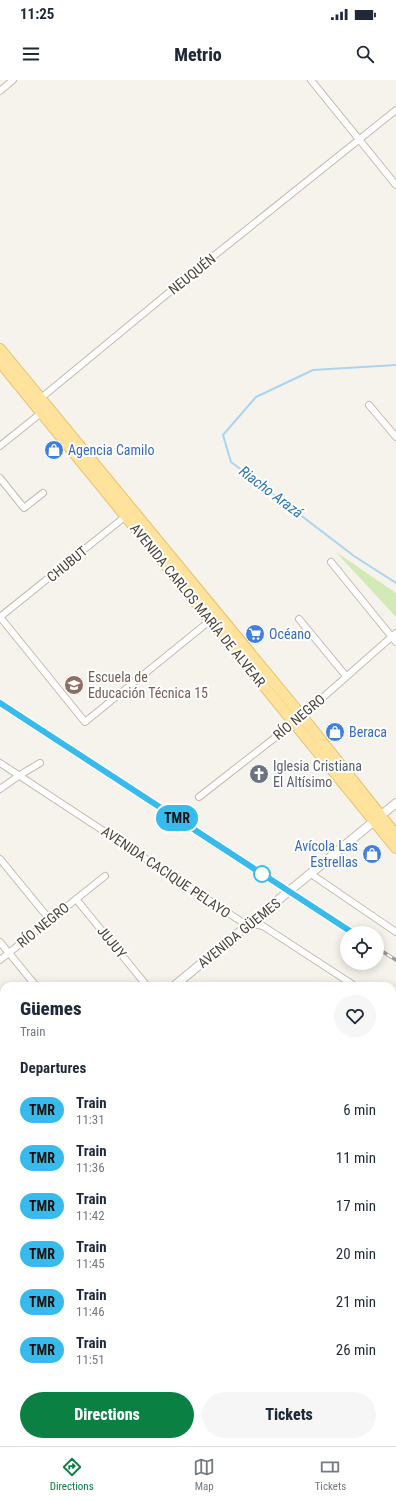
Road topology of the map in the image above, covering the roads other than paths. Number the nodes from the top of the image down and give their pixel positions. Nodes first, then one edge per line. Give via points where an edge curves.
1 (14, 80) edge
2 (311, 80) edge
3 (0, 91) edge
4 (396, 110) edge
5 (359, 139) junction
6 (396, 185) edge
7 (0, 349) edge
8 (0, 362) edge
9 (41, 398) junction
10 (369, 405) dead end
11 (41, 413) junction
12 (396, 437) edge
13 (0, 446) edge
14 (0, 478) edge
15 (43, 493) dead end
16 (129, 513) junction
17 (331, 562) dead end
18 (0, 617) edge
19 (215, 617) junction
20 (299, 619) dead end
21 (394, 635) edge
22 (396, 642) edge
23 (346, 676) junction
24 (298, 718) junction
25 (0, 763) edge
26 (40, 763) dead end
27 (20, 775) junction
28 (0, 789) edge
29 (199, 797) dead end
30 (396, 803) edge
31 (377, 819) junction
32 (396, 835) edge
33 (396, 848) edge
34 (0, 859) edge
35 (311, 874) junction
36 (104, 876) dead end
37 (76, 899) junction
38 (50, 920) junction
39 (251, 923) junction
40 (396, 932) edge
41 (0, 942) edge
42 (9, 953) junction
43 (0, 960) edge
44 (33, 982) edge
45 (144, 982) edge
46 (179, 982) edge
47 (349, 982) edge

1 - 3 street
2 - 5 street
4 - 5 street, NEUQUÉN
5 - 6 street
5 - 9 street, NEUQUÉN
7 - 9 main road, AVENIDA CARLOS MARÍA DE ALVEAR
8 - 11 main road, AVENIDA CARLOS MARÍA DE ALVEAR
9 - 11 street
9 - 16 main road, AVENIDA CARLOS MARÍA DE ALVEAR
10 - 12 street
11 - 13 street
11 - 16 main road, AVENIDA CARLOS MARÍA DE ALVEAR
14 - 15 street via 24,508
16 - 18 street, CHUBUT
16 - 19 main road, AVENIDA CARLOS MARÍA DE ALVEAR
17 - 21 street
18 - 19 street via 85,722
19 - 24 main road, AVENIDA CARLOS MARÍA DE ALVEAR
20 - 23 street
21 - 22 street
21 - 23 street, RÍO NEGRO
23 - 24 street, RÍO NEGRO
24 - 29 street, RÍO NEGRO
24 - 31 main road, AVENIDA CARLOS MARÍA DE ALVEAR
25 - 27 street, AVENIDA CACIQUE PELAYO
26 - 27 street
27 - 28 street
27 - 39 street, AVENIDA CACIQUE PELAYO via 242,922
30 - 31 street, AVENIDA GÜEMES
31 - 32 main road, AVENIDA CARLOS MARÍA DE ALVEAR
31 - 33 main road, AVENIDA CARLOS MARÍA DE ALVEAR
31 - 35 street, AVENIDA GÜEMES
34 - 38 street
35 - 39 street, AVENIDA GÜEMES
35 - 40 street
36 - 37 street, RÍO NEGRO
37 - 38 street, RÍO NEGRO
37 - 45 street, JUJUY
38 - 42 street, RÍO NEGRO
39 - 46 street, AVENIDA GÜEMES
39 - 47 street, AVENIDA CACIQUE PELAYO via 263,926
41 - 42 street
42 - 43 street, RÍO NEGRO
42 - 44 street

